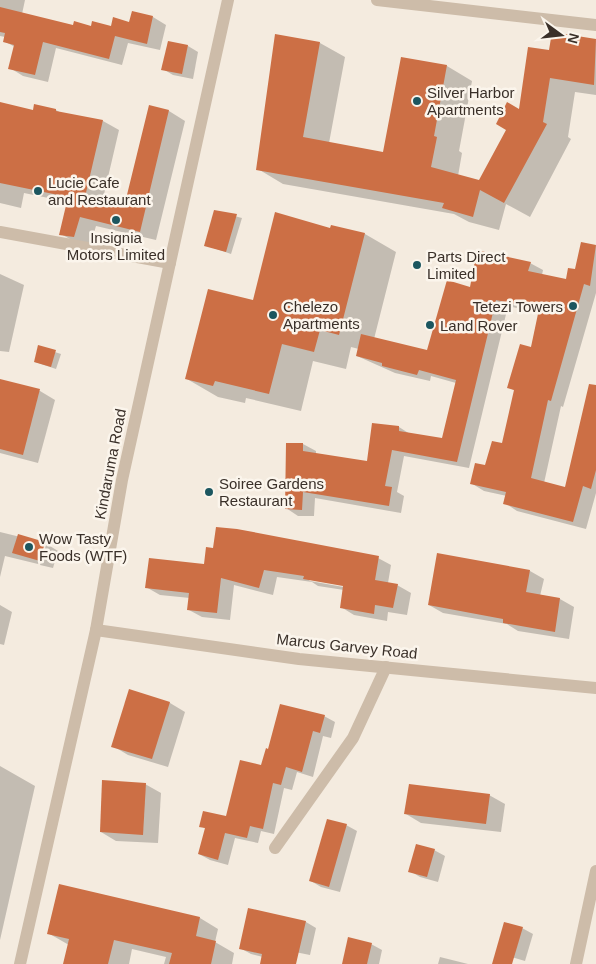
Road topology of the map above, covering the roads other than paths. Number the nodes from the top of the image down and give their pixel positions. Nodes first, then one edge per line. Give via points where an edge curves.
1 (228, 0) edge
2 (377, 0) edge
3 (596, 25) edge
4 (0, 232) edge
5 (170, 263) junction
6 (96, 630) junction
7 (386, 667) junction
8 (596, 688) edge
9 (275, 848) dead end
10 (596, 871) edge
11 (20, 964) edge
12 (576, 964) edge

1 - 5 street, Kindaruma Road
2 - 3 street
4 - 5 street
5 - 6 street, Kindaruma Road via 122,480
6 - 7 street, Marcus Garvey Road
6 - 11 street, Kindaruma Road
7 - 8 street, Marcus Garvey Road
7 - 9 street via 354,738
10 - 12 street

